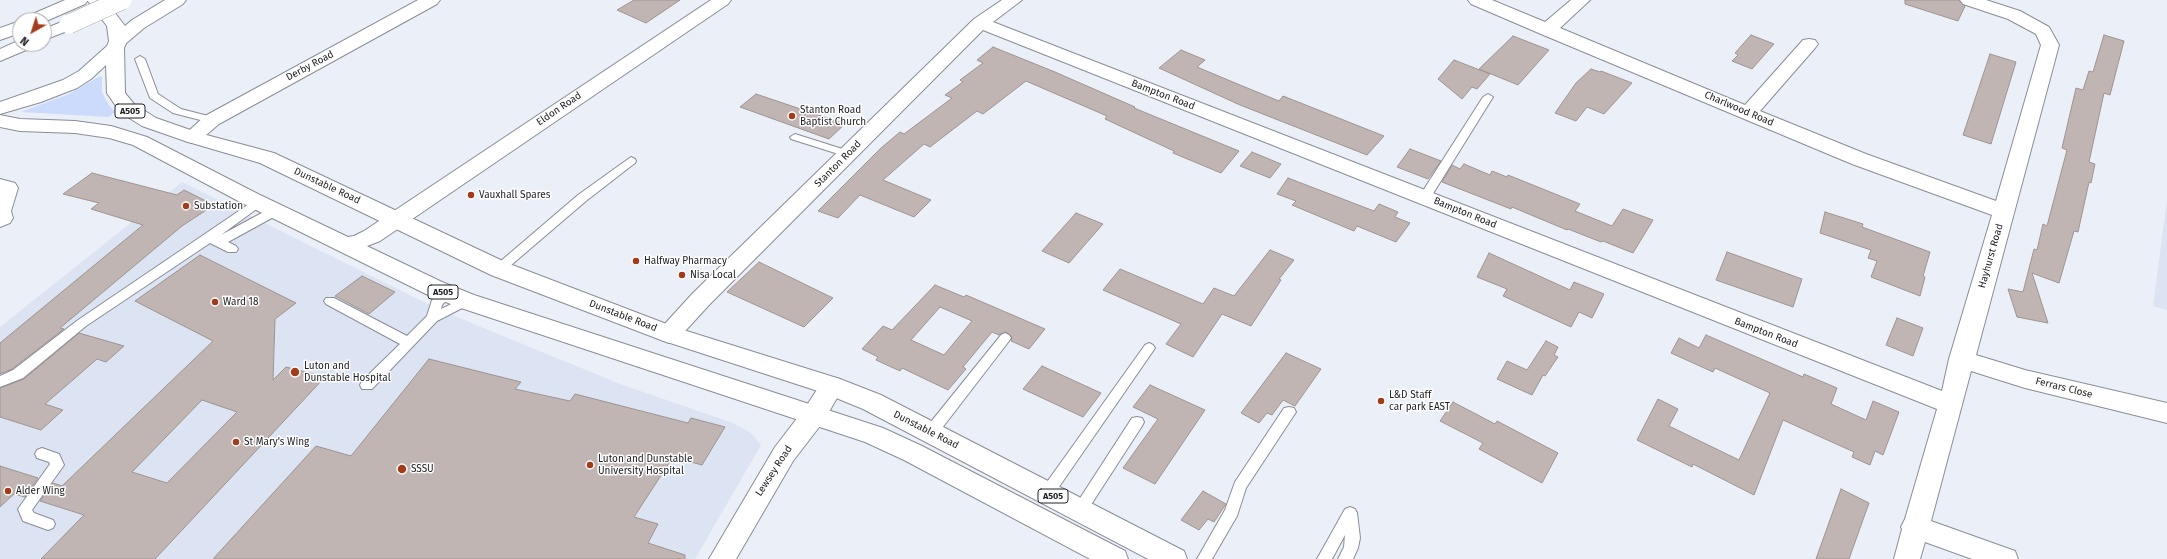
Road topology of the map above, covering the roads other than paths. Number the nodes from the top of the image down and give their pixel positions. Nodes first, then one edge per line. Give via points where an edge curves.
1 (79, 0) edge
2 (96, 0) edge
3 (122, 0) edge
4 (177, 0) edge
5 (431, 0) edge
6 (722, 0) edge
7 (1013, 0) edge
8 (1477, 0) edge
9 (1581, 0) edge
10 (1969, 0) edge
11 (52, 13) edge
12 (980, 23) junction
13 (12, 30) edge
14 (1547, 30) junction
15 (52, 32) edge
16 (0, 35) edge
17 (1809, 44) dead end
18 (116, 45) junction
19 (12, 50) edge
20 (0, 56) edge
21 (140, 59) dead end
22 (1488, 97) dead end
23 (0, 108) edge
24 (1748, 112) junction
25 (212, 120) junction
26 (0, 121) edge
27 (795, 136) dead end
28 (192, 137) junction
29 (848, 154) junction
30 (631, 161) dead end
31 (1425, 197) junction
32 (261, 204) junction
33 (2004, 211) junction
34 (397, 218) junction
35 (213, 240) junction
36 (343, 244) junction
37 (232, 249) dead end
38 (499, 268) junction
39 (457, 297) junction
40 (330, 301) dead end
41 (433, 318) junction
42 (669, 334) junction
43 (1005, 338) dead end
44 (408, 342) junction
45 (1149, 348) dead end
46 (1961, 359) junction
47 (0, 382) edge
48 (367, 385) dead end
49 (832, 386) junction
50 (1949, 404) junction
51 (1288, 412) dead end
52 (2167, 413) edge
53 (814, 415) junction
54 (1137, 422) dead end
55 (931, 432) junction
56 (42, 454) dead end
57 (1047, 493) junction
58 (1080, 510) junction
59 (48, 524) dead end
60 (1914, 527) junction
61 (722, 559) edge
62 (1115, 559) edge
63 (1174, 559) edge
64 (1204, 559) edge
65 (1324, 559) edge
66 (1345, 559) edge
67 (1907, 559) edge
68 (2006, 559) edge

1 - 11 main road
2 - 18 main road, Dunstable Road via 116,26
3 - 15 main road, bridge
4 - 18 main road via 138,24
5 - 25 main road, Derby Road
6 - 34 main road, Eldon Road
7 - 12 main road, Stanton Road
8 - 14 main road, Charlwood Road
9 - 14 main road
10 - 33 main road, Hayhurst Road via 2014,16 2043,31 2050,46
12 - 29 main road, Stanton Road
12 - 31 main road, Bampton Road
13 - 16 main road
14 - 24 main road, Charlwood Road
17 - 24 main road
18 - 23 main road via 85,75 70,84
18 - 28 main road, Dunstable Road / A505 via 116,93 127,108 148,122
19 - 20 main road
21 - 25 lane via 154,96 177,111
22 - 31 lane
24 - 33 main road, Charlwood Road via 1859,159
25 - 28 main road, Derby Road
26 - 32 main road via 111,132 140,141
27 - 29 lane
28 - 34 main road, Dunstable Road / A505 via 267,158
29 - 42 main road, Stanton Road
30 - 38 lane via 582,198
31 - 50 main road, Bampton Road
32 - 35 lane
32 - 35 lane via 234,221
32 - 36 main road, A505
33 - 46 main road, Hayhurst Road
34 - 36 main road, Eldon Road via 372,236 357,243
34 - 38 main road, Dunstable Road / A505
35 - 37 lane
35 - 47 lane via 82,322 18,374
36 - 39 main road, A505
38 - 42 main road, Dunstable Road / A505
39 - 41 lane via 453,310
39 - 41 lane via 436,303
39 - 53 main road, A505
40 - 44 lane
41 - 44 lane
42 - 49 main road, Dunstable Road / A505
43 - 55 lane
44 - 48 lane
45 - 57 lane
46 - 50 main road, Hayhurst Road
46 - 52 main road, Ferrars Close via 2025,379
49 - 53 main road, Lewsey Road
49 - 55 main road, Dunstable Road / A505 via 872,402
50 - 60 main road, Hayhurst Road
51 - 64 lane via 1240,486 1232,512
53 - 61 main road, Lewsey Road via 784,454
53 - 62 main road, A505 via 874,435 913,453
54 - 58 lane
55 - 57 main road, Dunstable Road / A505
56 - 59 lane via 54,458 57,465 25,509 28,517
57 - 58 main road, Dunstable Road / A505
58 - 63 main road, Dunstable Road / A505
60 - 67 main road, Hayhurst Road
60 - 68 main road
65 - 66 lane via 1350,513 1351,548

